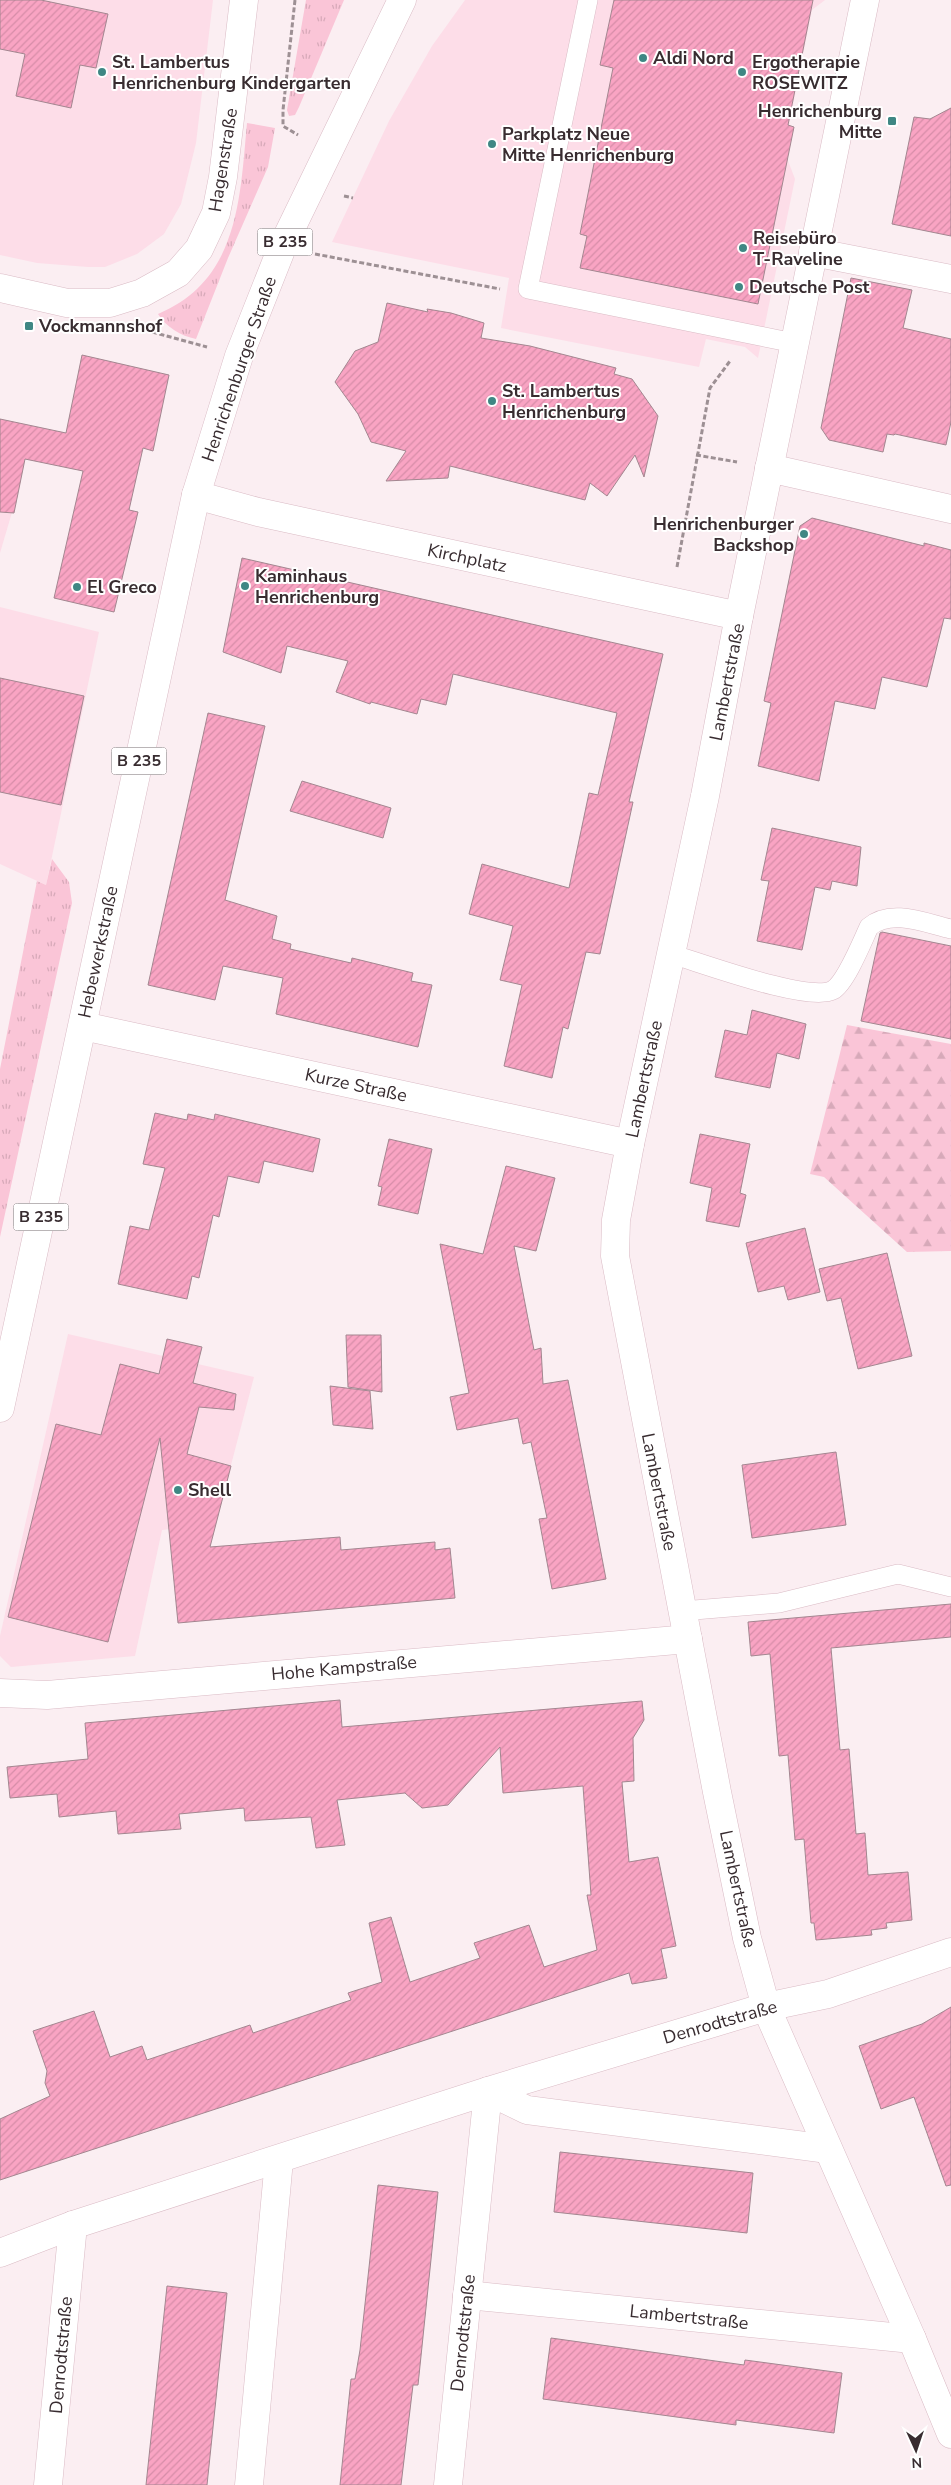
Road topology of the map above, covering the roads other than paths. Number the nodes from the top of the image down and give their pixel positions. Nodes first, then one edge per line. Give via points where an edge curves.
1 (244, 0) edge
2 (402, 0) edge
3 (588, 0) edge
4 (865, 0) edge
5 (813, 252) junction
6 (951, 279) edge
7 (0, 288) edge
8 (794, 343) junction
9 (769, 468) junction
10 (196, 496) junction
11 (951, 509) edge
12 (739, 616) junction
13 (951, 929) edge
14 (671, 954) junction
15 (82, 1026) junction
16 (630, 1144) junction
17 (0, 1408) edge
18 (951, 1587) edge
19 (682, 1611) junction
20 (688, 1639) junction
21 (0, 1693) edge
22 (951, 1952) edge
23 (766, 2007) junction
24 (488, 2091) junction
25 (828, 2149) junction
26 (279, 2160) junction
27 (73, 2225) junction
28 (0, 2253) edge
29 (467, 2295) junction
30 (912, 2339) junction
31 (951, 2434) edge
32 (48, 2485) edge
33 (249, 2485) edge
34 (448, 2485) edge

1 - 7 street, Hagenstraße via 223,177 216,213 199,249 178,273 142,293 110,303 67,303
2 - 10 street, Henrichenburger Straße / B 235 via 283,245 240,356
3 - 8 lane via 528,289
4 - 5 street, Lambertstraße
5 - 6 street
5 - 8 street, Lambertstraße
8 - 9 street, Lambertstraße
9 - 11 street
9 - 12 street, Lambertstraße
10 - 12 street, Kirchplatz
10 - 15 street, Hebewerkstraße / B 235
12 - 14 street, Lambertstraße
13 - 14 lane via 899,918 887,917 877,921 869,928 841,982 834,990 821,993 799,992
14 - 16 street, Lambertstraße
15 - 16 street, Kurze Straße
15 - 17 street, Hebewerkstraße / B 235
16 - 19 street, Lambertstraße via 616,1220 615,1256
18 - 19 lane via 898,1574 779,1603
19 - 20 street, Lambertstraße
20 - 21 street, Hohe Kampstraße via 47,1695
20 - 23 street, Lambertstraße via 747,1938
22 - 23 street, Denrodtstraße via 828,1994
23 - 24 street, Denrodtstraße
23 - 25 street, Lambertstraße
24 - 25 street via 527,2110
24 - 26 street, Denrodtstraße
24 - 29 street, Denrodtstraße
25 - 30 street, Lambertstraße
26 - 27 street, Denrodtstraße
26 - 33 street
27 - 28 street, Denrodtstraße
27 - 32 street, Denrodtstraße
29 - 30 street, Lambertstraße
29 - 34 street, Denrodtstraße
30 - 31 street, Lambertstraße

